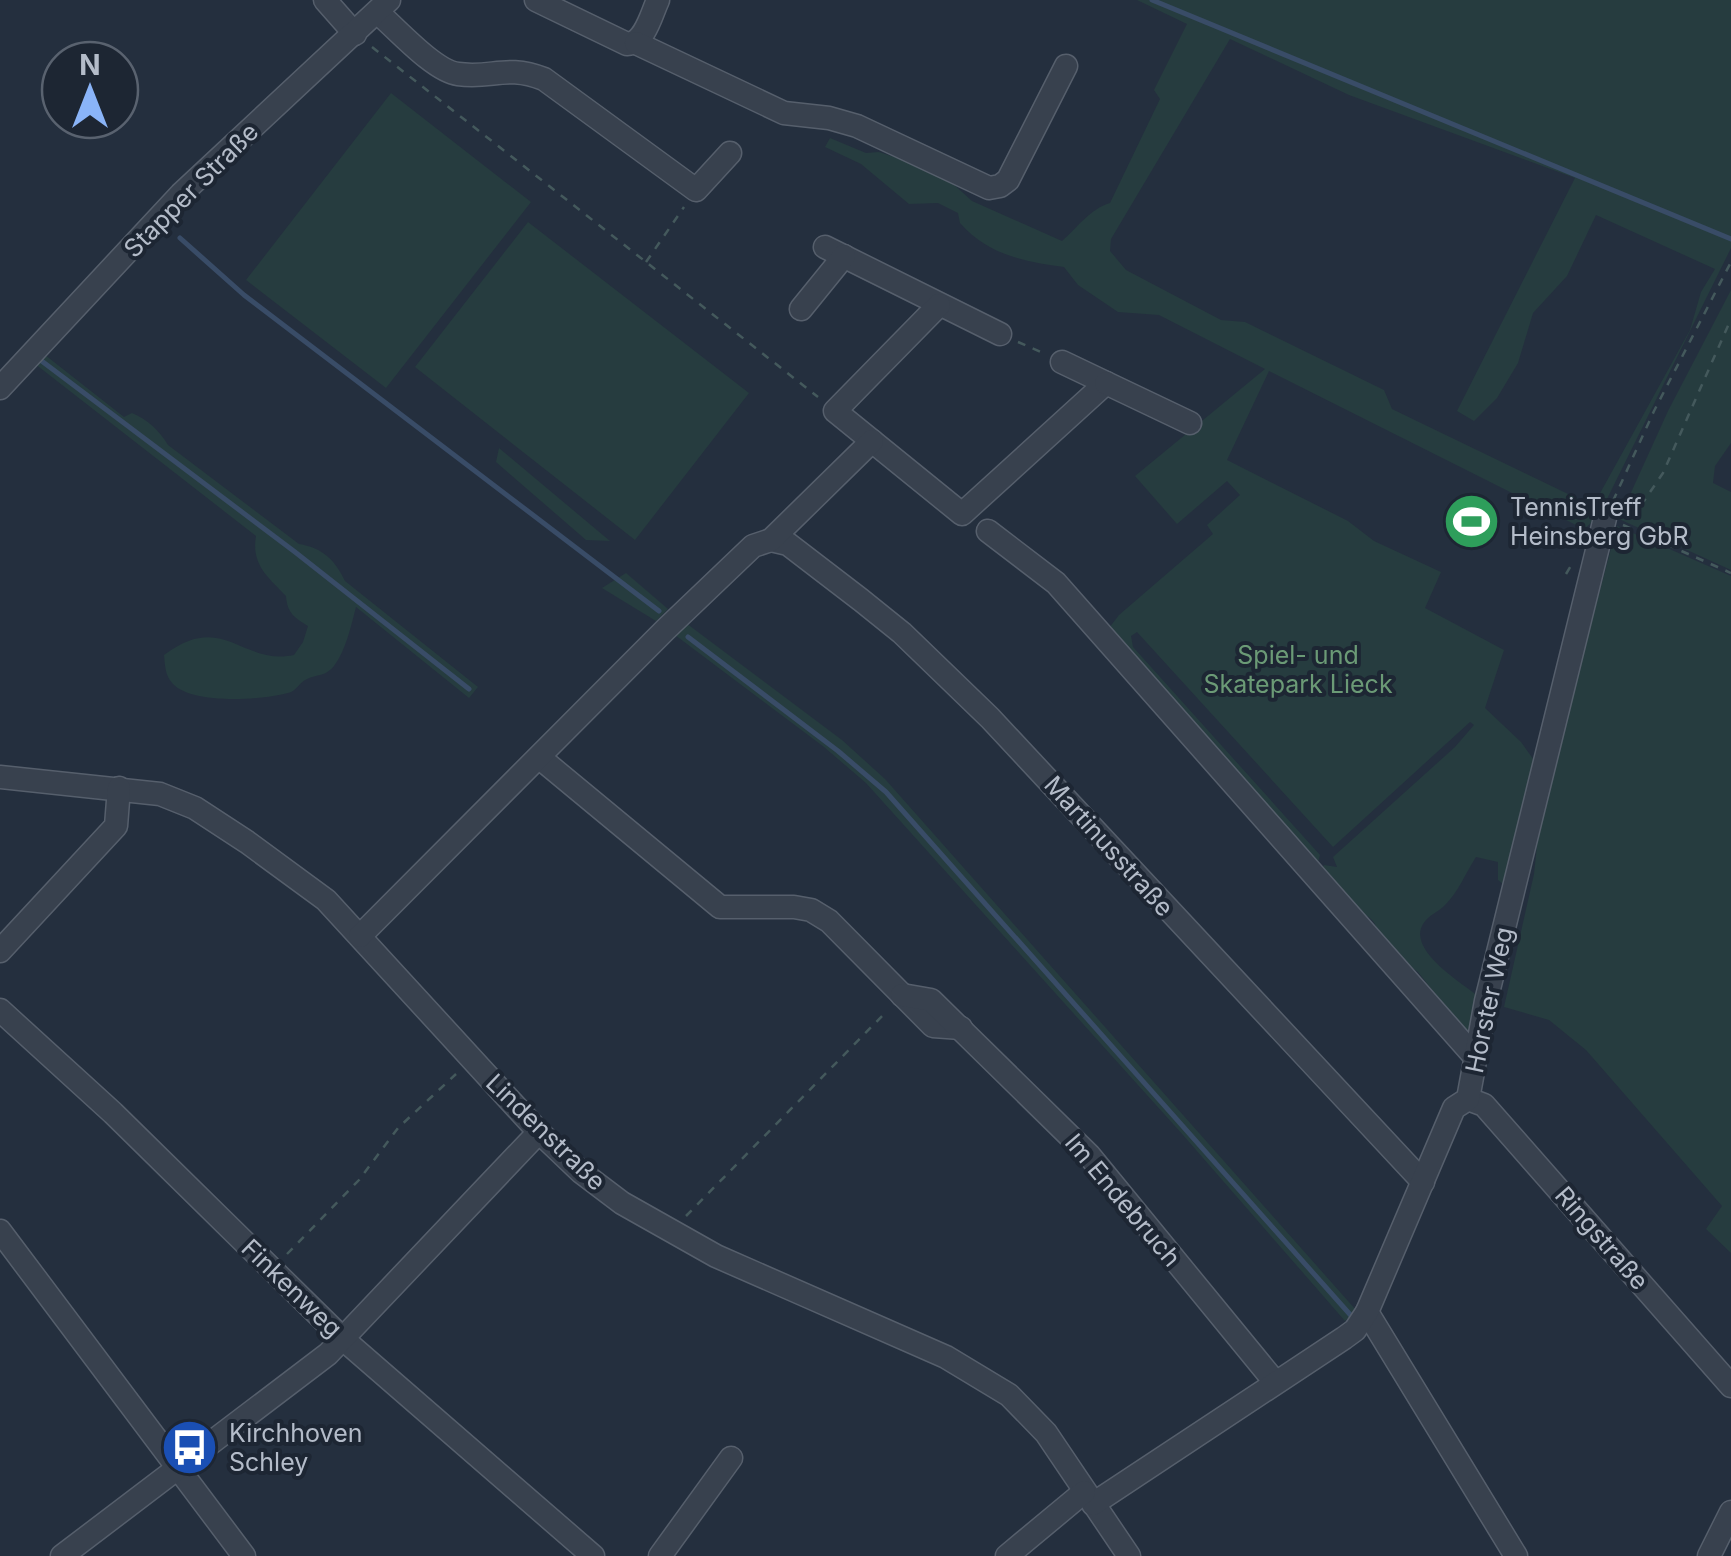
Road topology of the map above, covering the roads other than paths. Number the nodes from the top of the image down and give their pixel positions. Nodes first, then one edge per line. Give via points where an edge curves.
1 (325, 0) edge
2 (536, 0) edge
3 (658, 0) edge
4 (383, 6) edge
5 (355, 34) junction
6 (636, 43) junction
7 (1066, 66) dead end
8 (730, 153) dead end
9 (939, 305) junction
10 (801, 309) dead end
11 (1000, 334) road end
12 (1062, 362) road end
13 (1106, 384) junction
14 (0, 388) edge
15 (1190, 423) dead end
16 (872, 442) junction
17 (1606, 516) road end
18 (988, 531) dead end
19 (771, 540) junction
20 (540, 758) junction
21 (0, 777) edge
22 (119, 788) junction
23 (360, 936) junction
24 (0, 951) edge
25 (0, 1010) edge
26 (1474, 1057) junction
27 (1468, 1099) junction
28 (539, 1132) junction
29 (1423, 1182) junction
30 (0, 1231) edge
31 (1367, 1312) junction
32 (344, 1339) junction
33 (1275, 1382) junction
34 (1731, 1386) edge
35 (731, 1458) dead end
36 (175, 1468) junction
37 (1089, 1498) junction
38 (1731, 1512) edge
39 (62, 1556) edge
40 (244, 1556) edge
41 (593, 1556) edge
42 (660, 1556) edge
43 (1008, 1556) edge
44 (1129, 1556) edge
45 (1516, 1556) edge
46 (1709, 1556) edge

1 - 5 street
2 - 6 street
3 - 6 street
4 - 5 street, Stapper Straße
4 - 8 street via 440,66 455,74 502,70 544,79 696,190
5 - 14 street, Stapper Straße via 181,194
6 - 7 street via 784,113 857,126 989,188 1008,180
9 - 10 street via 834,251
9 - 11 street
9 - 16 street via 834,410
12 - 13 street
13 - 15 street
13 - 16 street via 962,514
16 - 19 street
17 - 26 street, Horster Weg
18 - 26 street via 1056,582
19 - 20 street via 753,546 666,628
19 - 29 street, Martinusstraße via 788,544 888,622 990,718
20 - 23 street
20 - 33 street, Im Endebruch via 720,907 811,910 933,1026 961,1028 1089,1154
21 - 22 street, Lindenstraße
22 - 23 street, Lindenstraße via 195,808 326,900
22 - 24 street via 116,826
23 - 28 street, Lindenstraße
25 - 32 street, Finkenweg
26 - 27 street, Horster Weg
27 - 29 street, Horster Weg via 1454,1108
27 - 34 street, Ringstraße via 1484,1105
28 - 32 street
28 - 37 street, Lindenstraße via 608,1192 672,1232 985,1378 1026,1410
29 - 31 street, Horster Weg
30 - 36 street
31 - 33 street, Horster Weg via 1355,1330
31 - 45 street
32 - 36 street
32 - 41 street, Finkenweg
33 - 37 street, Horster Weg
35 - 42 street
36 - 39 street
36 - 40 street
37 - 43 street, Horster Weg
37 - 44 street, Lindenstraße
38 - 46 street

